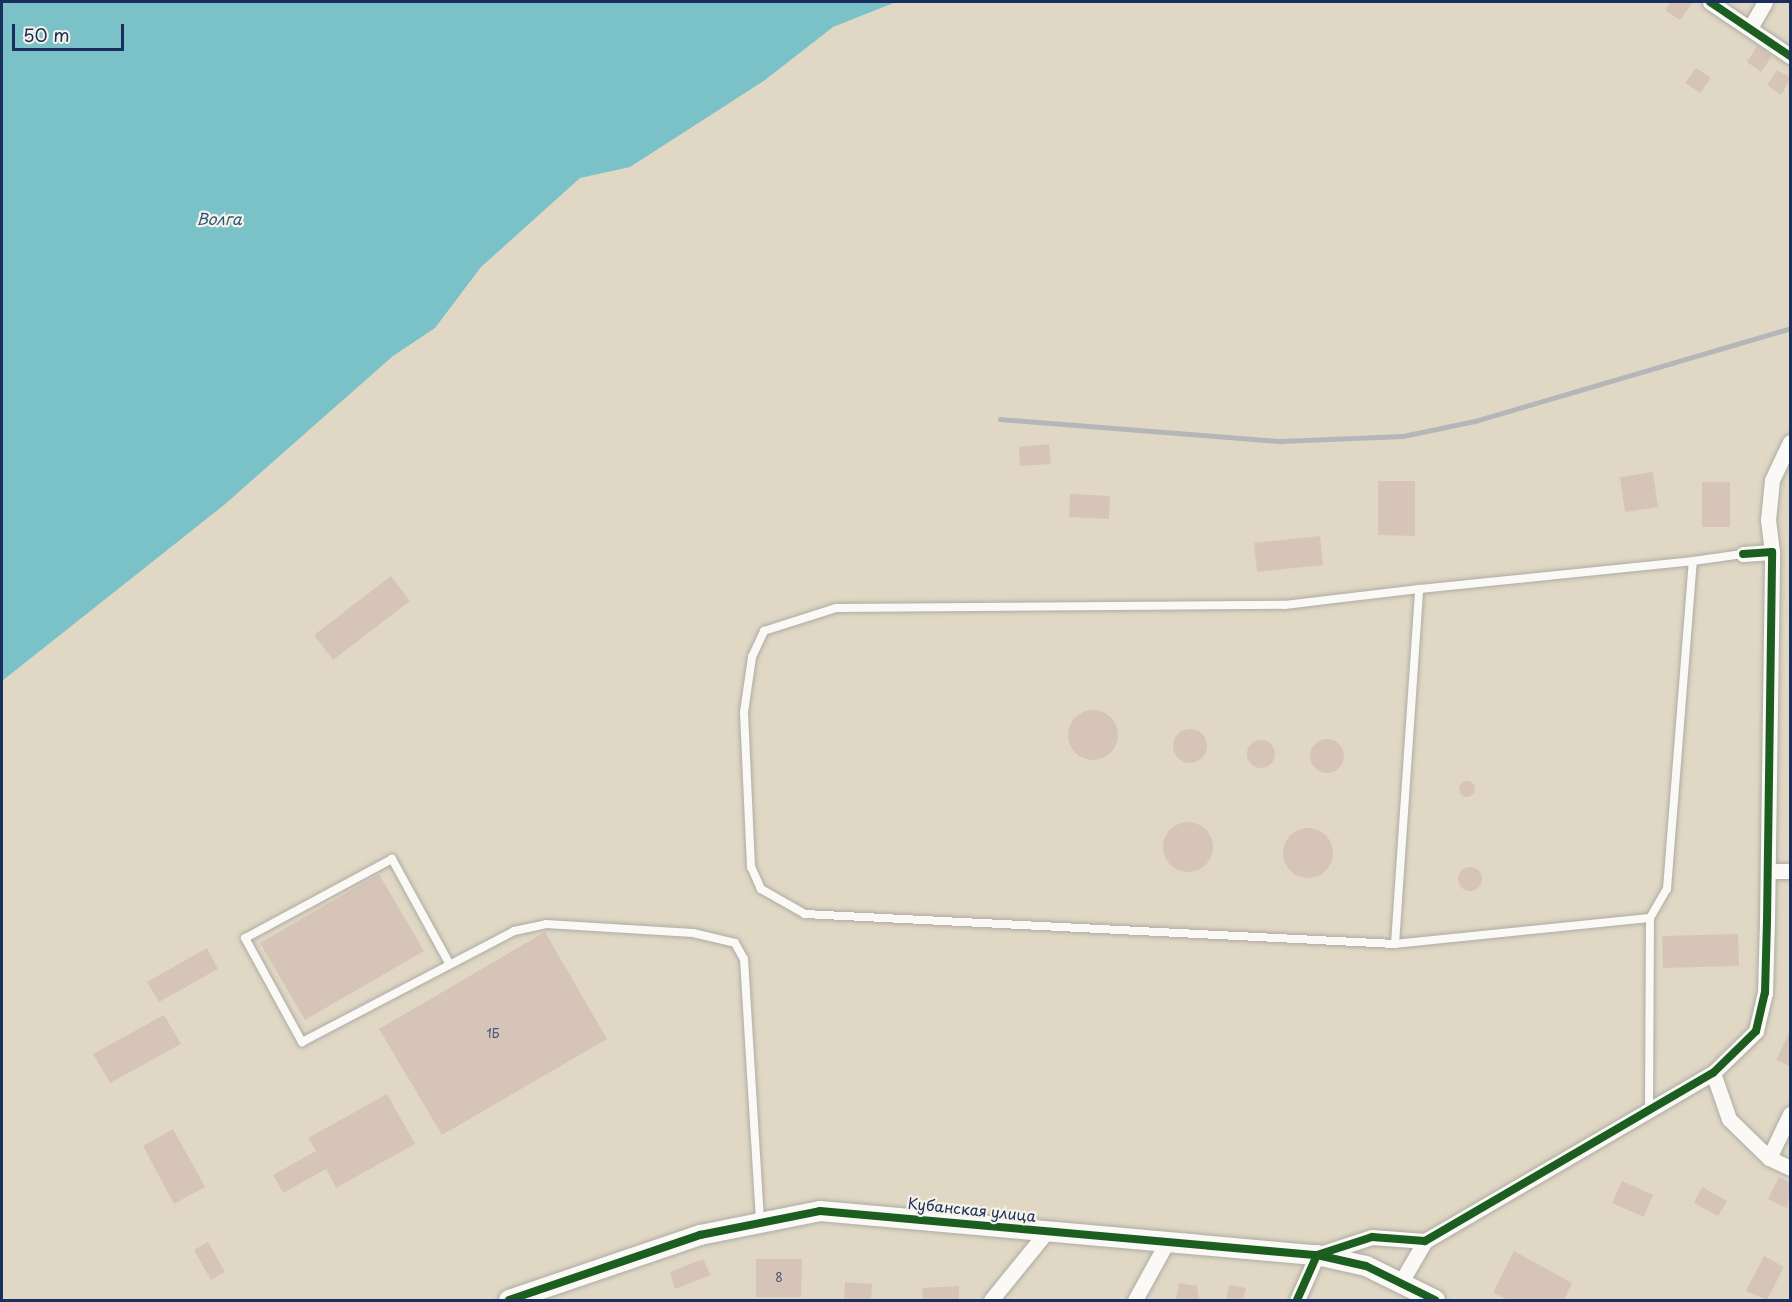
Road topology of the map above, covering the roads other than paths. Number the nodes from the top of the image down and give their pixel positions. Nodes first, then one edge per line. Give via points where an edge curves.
1 (1710, 2) edge
2 (1765, 2) edge
3 (1750, 28) junction
4 (1791, 56) edge
5 (1791, 442) edge
6 (1772, 552) junction
7 (1743, 554) joint
8 (1693, 561) junction
9 (1419, 589) junction
10 (1791, 871) edge
11 (1769, 872) junction
12 (1650, 918) junction
13 (1395, 944) junction
14 (449, 963) junction
15 (1713, 1073) junction
16 (1649, 1107) junction
17 (1791, 1114) edge
18 (1769, 1158) junction
19 (1791, 1168) edge
20 (760, 1220) junction
21 (1047, 1231) junction
22 (1425, 1240) junction
23 (1167, 1242) junction
24 (1317, 1255) junction
25 (1401, 1282) junction
26 (509, 1300) edge
27 (991, 1300) edge
28 (1136, 1300) edge
29 (1297, 1300) edge
30 (1436, 1300) edge

1 - 3 street
2 - 3 street
3 - 4 street
5 - 6 street via 1772,480 1768,520
6 - 7 street
6 - 11 street
7 - 8 lane
8 - 9 lane
8 - 12 lane via 1667,889
9 - 13 lane
9 - 13 lane via 1285,605 836,608 764,631 752,657 744,712 751,867 761,889 805,914
10 - 11 street
11 - 15 street via 1765,993 1756,1031
12 - 13 lane
12 - 16 lane
14 - 14 lane via 302,1042 245,938 392,859
14 - 20 lane via 514,931 546,924 693,933 735,943 744,959
15 - 16 street
15 - 18 street via 1729,1119
16 - 22 street
17 - 18 street
18 - 19 street
20 - 21 street, Кубанская улица via 858,1211
20 - 26 street, Кубанская улица
21 - 23 street, Кубанская улица
21 - 27 street
22 - 24 street via 1372,1237
22 - 25 street
23 - 24 street, Кубанская улица
23 - 28 street
24 - 25 street, Кубанская улица via 1366,1266
24 - 29 street
25 - 30 street, Кубанская улица

